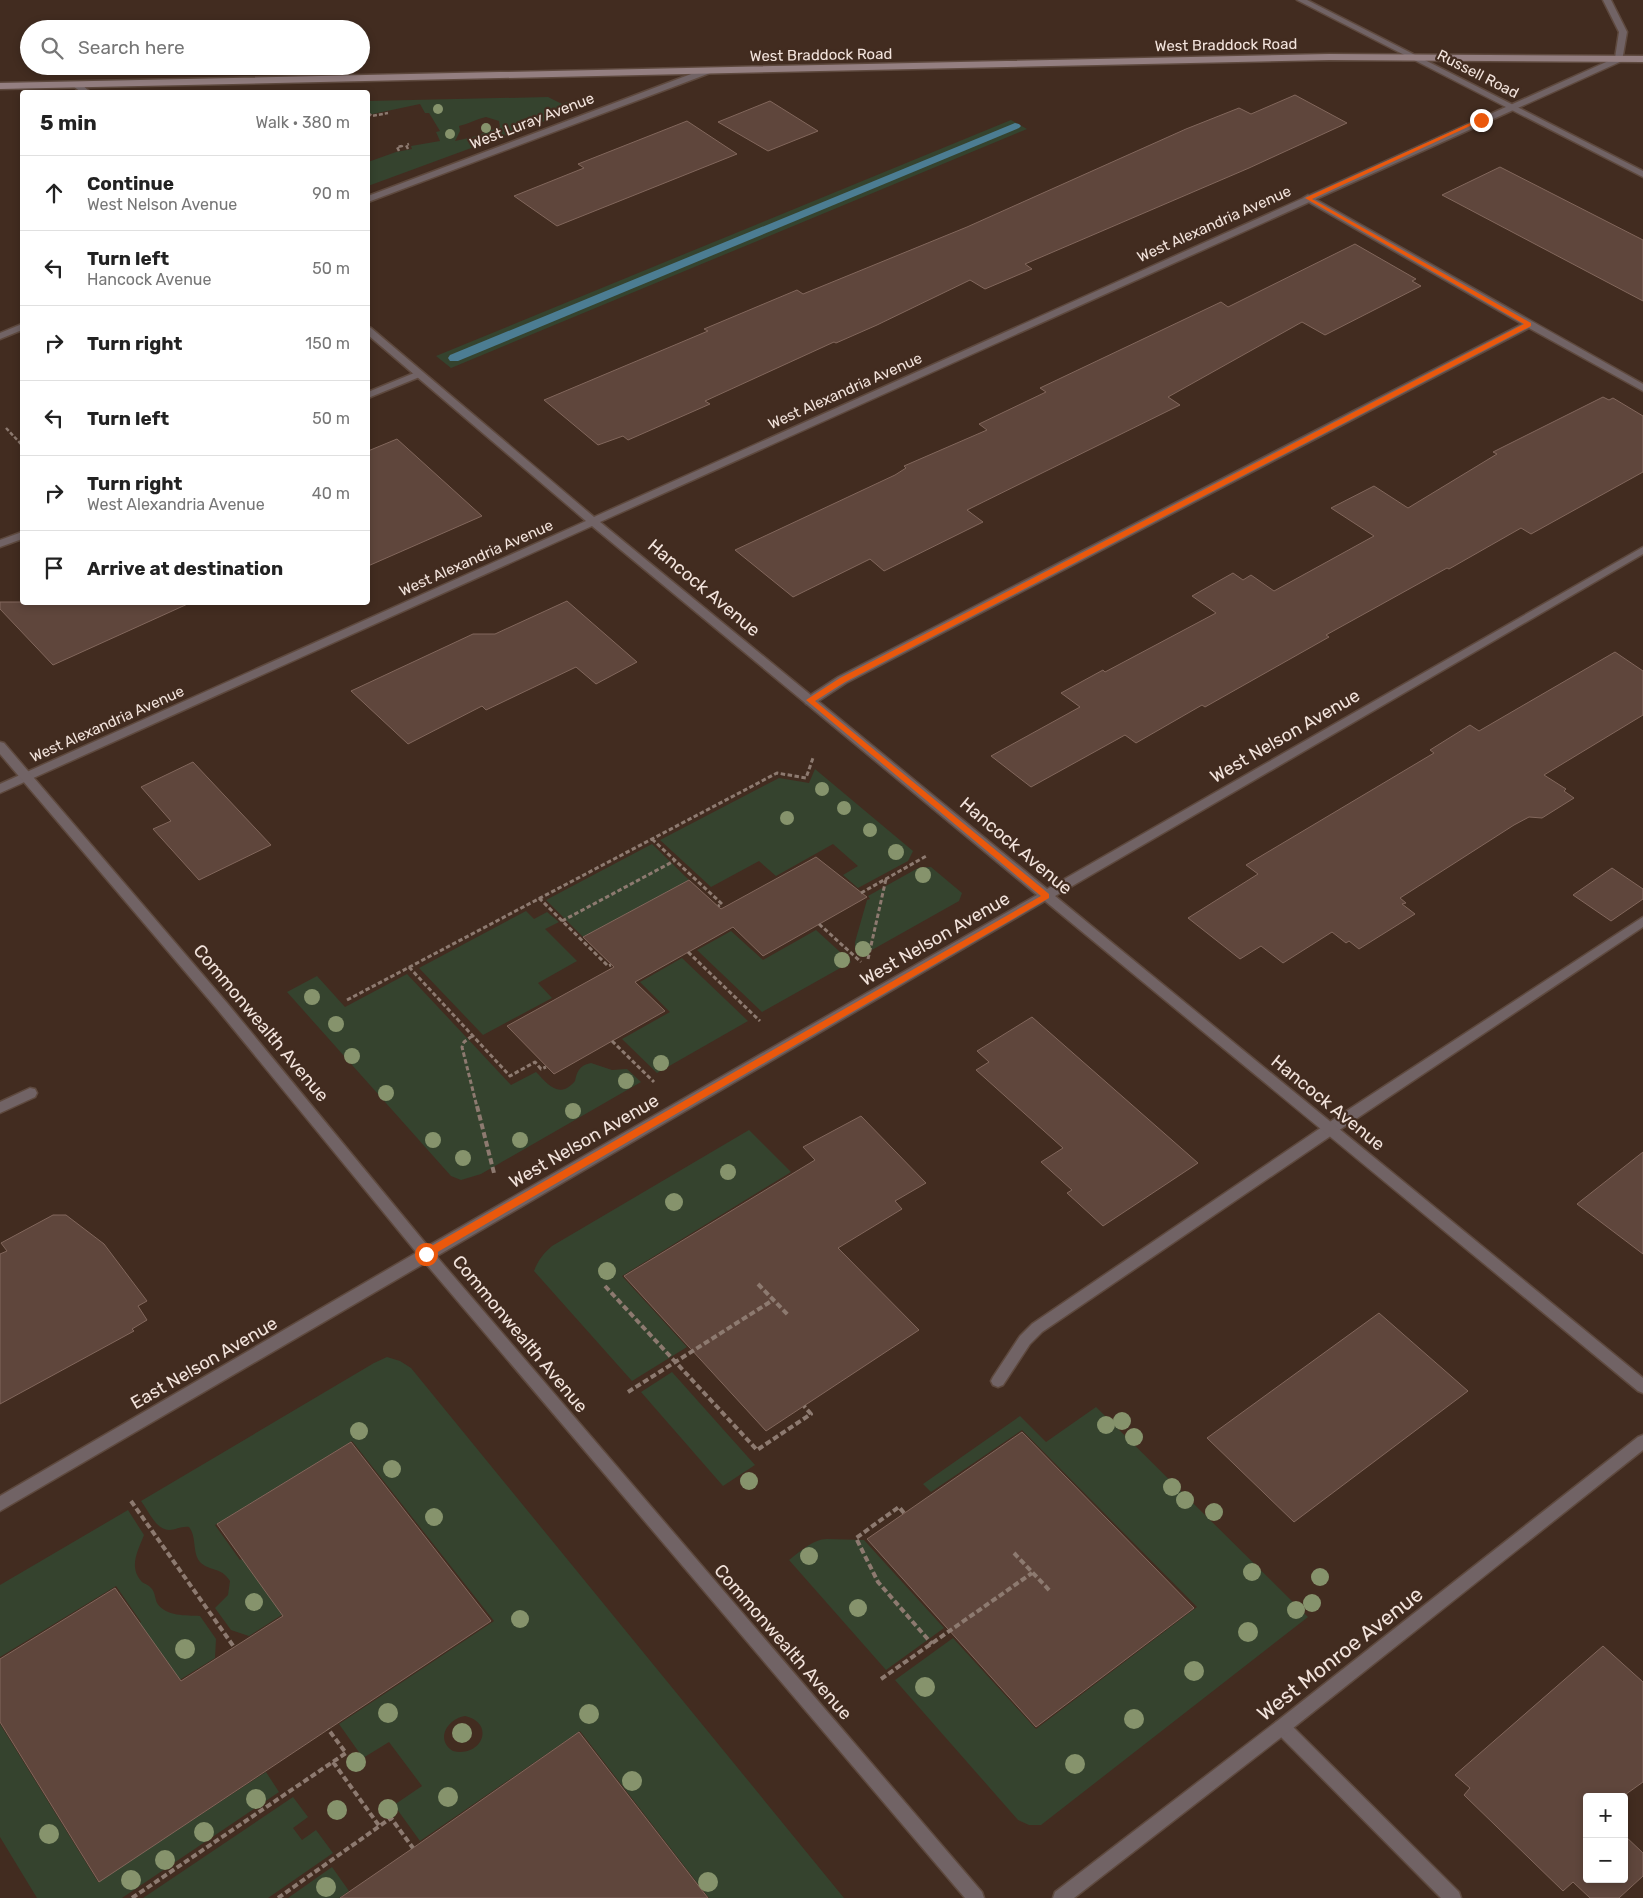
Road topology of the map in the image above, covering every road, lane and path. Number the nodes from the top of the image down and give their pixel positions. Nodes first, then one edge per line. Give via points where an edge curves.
1 (1301, 0) edge
2 (1607, 0) edge
3 (1413, 56) junction
4 (1619, 59) junction
5 (1643, 59) edge
6 (708, 71) junction
7 (76, 84) junction
8 (0, 86) edge
9 (84, 90) edge
10 (1512, 106) junction
11 (388, 113) dead end
12 (370, 114) edge
13 (401, 144) dead end
14 (399, 151) dead end
15 (1643, 174) edge
16 (370, 198) edge
17 (1308, 198) junction
18 (1529, 324) junction
19 (20, 329) edge
20 (370, 332) edge
21 (0, 336) edge
22 (420, 374) junction
23 (1643, 388) edge
24 (370, 394) edge
25 (6, 428) dead end
26 (20, 443) edge
27 (592, 521) junction
28 (20, 536) edge
29 (0, 544) edge
30 (1643, 550) edge
31 (810, 700) junction
32 (0, 746) edge
33 (813, 758) dead end
34 (26, 777) junction
35 (0, 789) edge
36 (652, 839) junction
37 (928, 855) dead end
38 (674, 861) junction
39 (886, 879) junction
40 (861, 893) dead end
41 (1046, 896) junction
42 (539, 898) junction
43 (718, 906) dead end
44 (562, 920) junction
45 (1643, 921) edge
46 (819, 924) dead end
47 (688, 952) dead end
48 (867, 961) dead end
49 (862, 963) dead end
50 (611, 965) dead end
51 (409, 967) junction
52 (347, 1000) dead end
53 (760, 1021) dead end
54 (472, 1036) junction
55 (612, 1041) dead end
56 (546, 1066) dead end
57 (654, 1082) dead end
58 (30, 1092) dead end
59 (0, 1108) edge
60 (1330, 1129) junction
61 (494, 1174) dead end
62 (426, 1254) junction
63 (758, 1284) dead end
64 (605, 1286) dead end
65 (773, 1300) junction
66 (789, 1316) dead end
67 (676, 1362) junction
68 (998, 1381) dead end
69 (1643, 1387) edge
70 (628, 1392) dead end
71 (804, 1406) dead end
72 (1643, 1441) edge
73 (131, 1500) dead end
74 (0, 1504) edge
75 (904, 1512) dead end
76 (1014, 1553) dead end
77 (1032, 1573) junction
78 (1050, 1592) dead end
79 (932, 1644) junction
80 (234, 1647) dead end
81 (881, 1679) dead end
82 (1282, 1727) junction
83 (328, 1729) dead end
84 (333, 1762) junction
85 (380, 1827) junction
86 (413, 1848) dead end
87 (132, 1898) edge
88 (278, 1898) edge
89 (976, 1898) edge
90 (1061, 1898) edge
91 (1453, 1898) edge

1 - 3 street, Russell Road
2 - 4 street via 1623,32
3 - 4 main road, West Braddock Road
3 - 6 main road, West Braddock Road
3 - 10 street, Russell Road
4 - 5 main road, West Braddock Road
4 - 10 street, West Alexandria Avenue
6 - 7 main road, West Braddock Road
6 - 16 street, West Luray Avenue
7 - 8 main road, West Braddock Road
7 - 9 street
10 - 15 street, Russell Road
10 - 17 street, West Alexandria Avenue
11 - 12 path
13 - 14 path via 397,147
17 - 18 street
17 - 27 street, West Alexandria Avenue
18 - 23 street
18 - 31 street via 842,680
19 - 21 street
20 - 22 street, Hancock Avenue
22 - 24 street
22 - 27 street, Hancock Avenue
25 - 26 path
27 - 31 street, Hancock Avenue
27 - 34 street, West Alexandria Avenue
28 - 29 street
30 - 41 street, West Nelson Avenue
31 - 41 street, Hancock Avenue
32 - 34 street, Commonwealth Avenue
33 - 36 path via 806,778 777,773
34 - 35 street, West Alexandria Avenue
34 - 62 street, Commonwealth Avenue via 222,1006
36 - 38 path
36 - 42 path
37 - 39 path
38 - 43 path via 722,904
38 - 44 path
39 - 40 path
39 - 48 path
41 - 60 street, Hancock Avenue
41 - 62 street, West Nelson Avenue
42 - 44 path
42 - 51 path
44 - 50 path via 608,966
45 - 60 street
46 - 49 path
47 - 53 path
51 - 52 path
51 - 54 path
54 - 56 path via 510,1076 535,1062 541,1069
54 - 61 path via 462,1047
55 - 57 path
58 - 59 street
60 - 68 street via 1036,1328 1020,1346 1008,1370
60 - 69 street, Hancock Avenue
62 - 74 street, East Nelson Avenue
62 - 89 street, Commonwealth Avenue
63 - 65 path
64 - 67 path
65 - 66 path
65 - 67 path
67 - 70 path
67 - 71 path via 756,1450 810,1414
72 - 82 street, West Monroe Avenue
73 - 80 path
75 - 79 path via 899,1507 856,1538 878,1582
76 - 77 path
77 - 78 path
77 - 79 path
79 - 81 path
82 - 90 street, West Monroe Avenue
82 - 91 street
83 - 84 path via 346,1753
84 - 85 path
84 - 87 path
85 - 86 path via 391,1818
85 - 88 path

